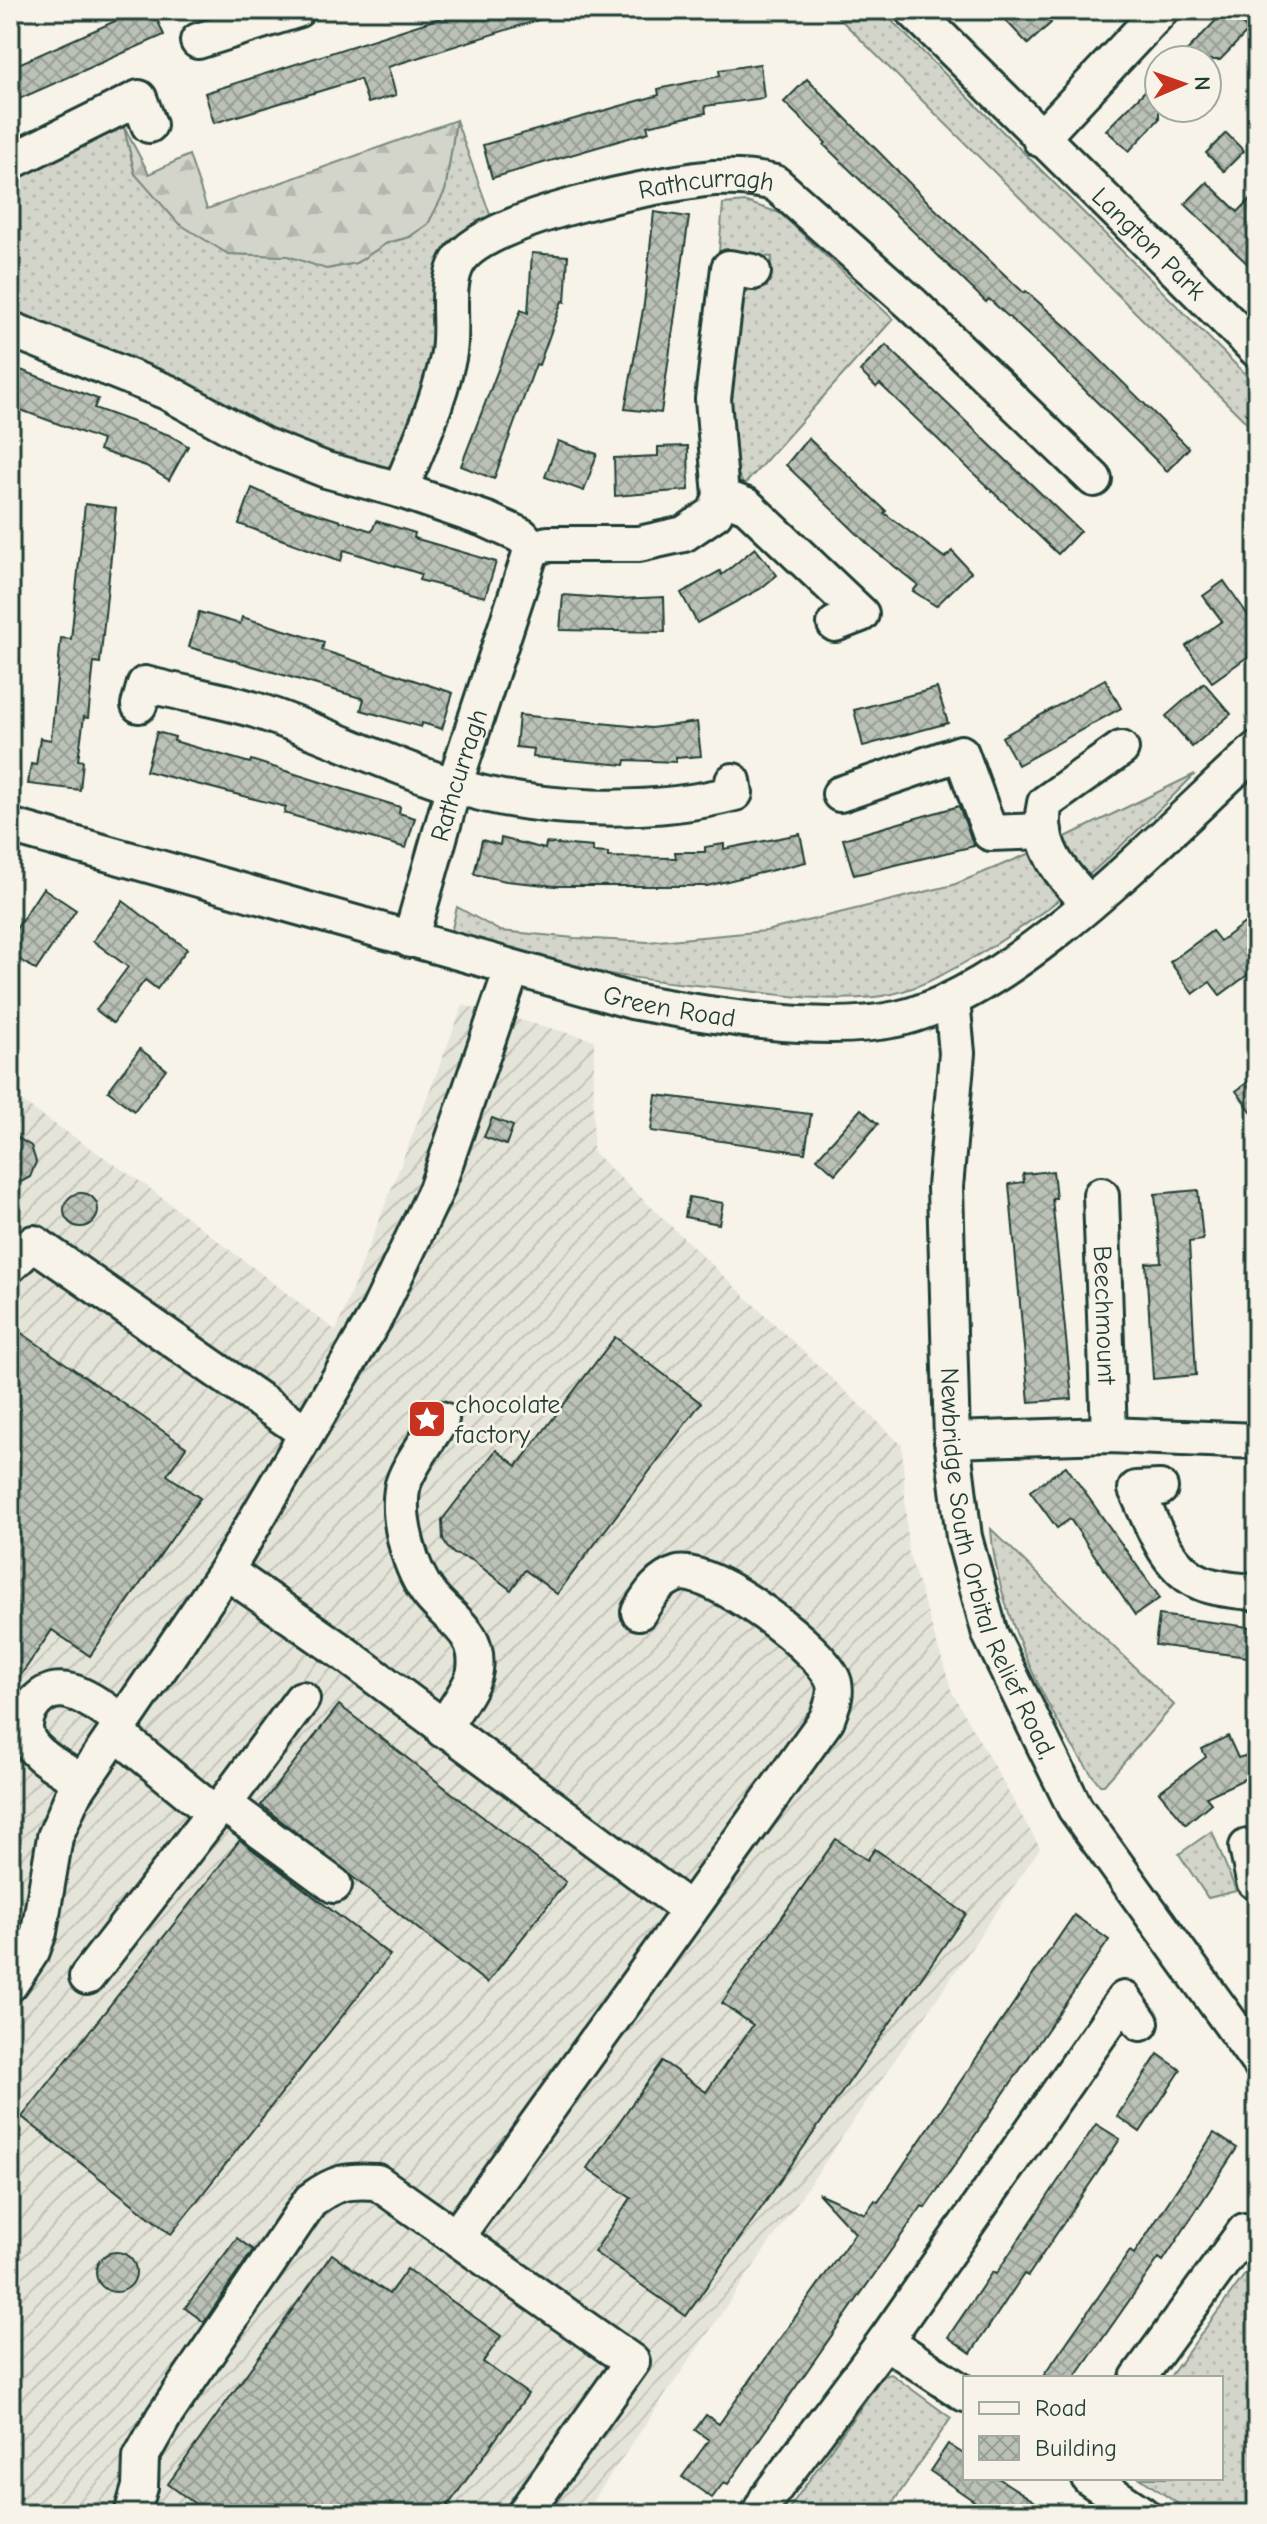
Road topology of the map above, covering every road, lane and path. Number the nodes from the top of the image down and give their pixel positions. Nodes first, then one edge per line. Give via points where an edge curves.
1 (297, 10) edge
2 (913, 10) edge
3 (1161, 10) edge
4 (198, 41) dead end
5 (149, 125) dead end
6 (1040, 139) junction
7 (10, 162) edge
8 (753, 272) dead end
9 (10, 329) edge
10 (1257, 350) edge
11 (1094, 479) dead end
12 (400, 490) junction
13 (721, 496) junction
14 (532, 548) junction
15 (835, 624) dead end
16 (144, 685) dead end
17 (1121, 749) dead end
18 (1257, 749) edge
19 (733, 781) dead end
20 (454, 786) junction
21 (840, 794) dead end
22 (10, 826) edge
23 (1044, 831) junction
24 (1089, 903) junction
25 (410, 940) junction
26 (512, 969) junction
27 (952, 1000) junction
28 (1101, 1195) dead end
29 (10, 1265) edge
30 (441, 1419) dead end
31 (305, 1432) junction
32 (1109, 1435) junction
33 (952, 1440) junction
34 (1257, 1441) edge
35 (1160, 1488) dead end
36 (226, 1571) junction
37 (1257, 1593) edge
38 (639, 1612) dead end
39 (302, 1699) dead end
40 (120, 1727) junction
41 (443, 1730) junction
42 (81, 1782) junction
43 (219, 1809) junction
44 (1257, 1847) edge
45 (1254, 1881) dead end
46 (334, 1885) dead end
47 (690, 1910) junction
48 (87, 1977) dead end
49 (10, 1984) edge
50 (1141, 2023) dead end
51 (1257, 2060) edge
52 (456, 2237) junction
53 (1257, 2239) edge
54 (885, 2341) junction
55 (1139, 2376) edge
56 (963, 2393) edge
57 (1092, 2480) edge
58 (132, 2514) edge
59 (524, 2514) edge
60 (759, 2514) edge
61 (1142, 2514) edge

1 - 4 street
2 - 6 street, Langton Park
3 - 6 street
5 - 7 street via 139,98
6 - 10 street, Langton Park
8 - 13 street via 729,268 716,353 713,399
9 - 12 street via 167,392 263,445 326,470
11 - 12 street, Rathcurragh via 912,304 775,183 728,178 636,190 504,228 471,245 457,264 451,291 448,358
12 - 14 street via 487,520 522,536
13 - 14 street via 715,513 684,534 639,544
13 - 15 street via 747,506 861,614
14 - 20 street, Rathcurragh
16 - 20 street via 252,709
17 - 23 street via 1045,803
18 - 24 street, Green Road
19 - 20 street via 735,793 694,804 591,807
20 - 25 street, Rathcurragh
21 - 23 street via 961,753 990,833
22 - 25 street, Green Road
23 - 24 street via 1058,871
24 - 27 street, Green Road via 1003,969
25 - 26 street, Green Road
26 - 27 street, Green Road via 681,1010 802,1023 896,1019
26 - 31 street via 436,1190 376,1316
27 - 33 street, Newbridge South Orbital Relief Road, via 957,1053 945,1187
28 - 32 street, Beechmount
29 - 31 street via 34,1243
30 - 41 street via 401,1487 412,1559 429,1594 465,1627 475,1648 470,1686
31 - 36 street
32 - 33 street
32 - 34 street
33 - 51 street, Newbridge South Orbital Relief Road, via 964,1537 990,1634 1075,1808
35 - 37 street via 1136,1489 1181,1572 1204,1585
36 - 40 street
36 - 41 street
38 - 47 street via 657,1585 679,1573 715,1580 808,1647 828,1667 835,1684 827,1719
39 - 43 street
40 - 42 street
40 - 42 street via 79,1693 59,1688 43,1693 26,1714 26,1734 38,1752
40 - 43 street
41 - 47 street
42 - 49 street via 55,1837 39,1932
43 - 46 street
43 - 48 street
44 - 45 street via 1247,1847
47 - 52 street
50 - 54 street via 1124,1999
52 - 58 street via 377,2182 332,2185 311,2200 163,2418 141,2457
52 - 59 street via 632,2362
53 - 55 street via 1245,2231
54 - 56 street
54 - 60 street
57 - 61 street

